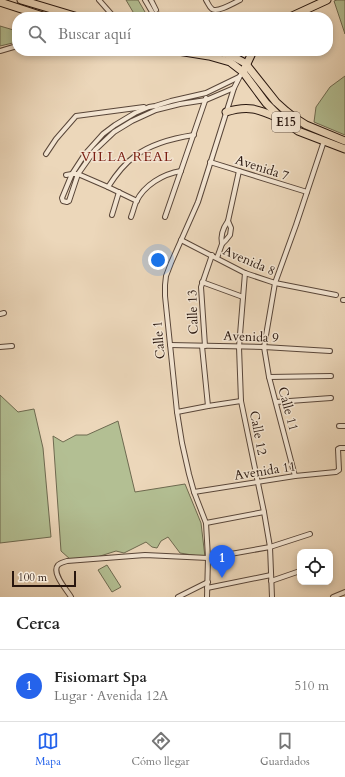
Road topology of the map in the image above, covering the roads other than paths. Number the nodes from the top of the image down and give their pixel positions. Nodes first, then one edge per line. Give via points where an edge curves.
1 (21, 0) edge
2 (99, 0) edge
3 (146, 0) edge
4 (151, 0) edge
5 (206, 0) edge
6 (238, 0) edge
7 (327, 0) edge
8 (0, 2) edge
9 (18, 8) junction
10 (30, 12) edge
11 (61, 12) edge
12 (110, 12) edge
13 (301, 12) edge
14 (12, 47) edge
15 (0, 51) edge
16 (210, 56) edge
17 (231, 56) edge
18 (251, 56) edge
19 (247, 65) junction
20 (241, 75) junction
21 (234, 88) junction
22 (206, 94) junction
23 (206, 100) junction
24 (180, 101) junction
25 (149, 107) junction
26 (155, 108) junction
27 (226, 112) junction
28 (129, 116) junction
29 (282, 119) junction
30 (132, 121) junction
31 (111, 128) junction
32 (114, 132) junction
33 (194, 135) junction
34 (324, 141) junction
35 (345, 141) edge
36 (93, 148) junction
37 (345, 149) edge
38 (46, 154) dead end
39 (210, 162) junction
40 (181, 171) junction
41 (239, 171) junction
42 (72, 174) junction
43 (78, 174) junction
44 (66, 175) dead end
45 (108, 187) junction
46 (119, 192) junction
47 (307, 192) junction
48 (137, 201) junction
49 (112, 215) dead end
50 (131, 217) dead end
51 (165, 217) dead end
52 (228, 221) junction
53 (181, 240) junction
54 (222, 244) junction
55 (212, 255) junction
56 (217, 258) junction
57 (245, 273) junction
58 (202, 282) junction
59 (275, 283) junction
60 (336, 295) dead end
61 (243, 296) junction
62 (170, 345) junction
63 (12, 346) dead end
64 (203, 346) junction
65 (0, 347) edge
66 (239, 347) junction
67 (264, 347) junction
68 (330, 351) dead end
69 (331, 376) dead end
70 (269, 377) junction
71 (331, 398) dead end
72 (242, 401) junction
73 (276, 402) junction
74 (208, 406) junction
75 (177, 412) junction
76 (339, 426) dead end
77 (345, 426) edge
78 (345, 448) edge
79 (295, 476) junction
80 (258, 482) junction
81 (194, 492) junction
82 (264, 512) junction
83 (206, 523) junction
84 (310, 534) dead end
85 (270, 547) junction
86 (208, 558) junction
87 (297, 572) edge
88 (271, 575) junction
89 (271, 581) junction
90 (208, 582) junction
91 (208, 588) junction
92 (345, 592) edge
93 (71, 597) edge
94 (178, 597) edge
95 (207, 597) edge
96 (272, 597) edge
97 (333, 597) edge

1 - 9 street
1 - 11 main road
2 - 12 street
3 - 4 street via 154,11
5 - 6 street via 215,10
7 - 13 main road
8 - 9 main road
9 - 10 main road
14 - 15 street
16 - 20 main road, E15 via 230,62
17 - 19 main road, E15
18 - 19 main road
19 - 20 main road
19 - 35 main road, E15 via 286,111 306,125
20 - 21 street, Calle 1
20 - 22 street
20 - 29 main road, E15
21 - 23 street
21 - 27 street, Calle 1
22 - 23 street
22 - 24 street
23 - 24 street
23 - 33 street
24 - 26 street
25 - 26 street
25 - 28 street
25 - 38 street via 76,116
26 - 30 street
27 - 29 main road via 237,108 249,108
27 - 39 street, Calle 1
28 - 30 street
28 - 31 street
29 - 34 main road, E15 via 298,131
30 - 32 street
31 - 32 street
31 - 36 street
32 - 36 street
33 - 40 street
33 - 45 street via 153,146 134,156
34 - 37 main road, E15
34 - 47 street, Calle 11
36 - 42 street via 85,154
36 - 43 street
39 - 41 street, Avenida 7
39 - 53 street, Calle 1 via 198,202
40 - 48 street via 155,181
40 - 51 street
41 - 47 street, Avenida 7
41 - 52 street
42 - 43 street
42 - 43 street via 63,201 70,201
42 - 44 street
43 - 45 street
45 - 46 street
46 - 48 street
46 - 49 street
47 - 59 street, Calle 11
48 - 50 street
52 - 54 street via 222,233
52 - 54 street via 231,232
53 - 55 street, Avenida 8
53 - 62 street, Calle 1 via 166,276 165,285
54 - 56 street
55 - 56 street, Avenida 8
55 - 58 street, Calle 13
56 - 57 street, Avenida 8
57 - 59 street, Avenida 8
57 - 61 street, Calle 12
58 - 61 street
58 - 64 street, Calle 13
59 - 60 street, Avenida 8
59 - 67 street, Calle 11
61 - 66 street, Calle 12
62 - 64 street, Avenida 9
62 - 75 street, Calle 1
63 - 65 street
64 - 66 street, Avenida 9
64 - 74 street, Calle 13
66 - 67 street, Avenida 9
66 - 72 street, Calle 12
67 - 68 street, Avenida 9
67 - 70 street, Calle 11
69 - 70 street
70 - 73 street, Calle 11
71 - 73 street
72 - 74 street
72 - 80 street, Calle 12
73 - 79 street, Calle 11
74 - 75 street
75 - 81 street, Calle 1 via 187,469
76 - 77 street
78 - 79 street, Avenida 11 via 338,449 339,470 336,472
79 - 80 street, Avenida 11
80 - 81 street, Avenida 11
80 - 82 street, Calle 12
81 - 83 street, Calle 1
82 - 83 street
82 - 85 street, Calle 12
83 - 86 street, Calle 1
84 - 85 street
85 - 86 street
85 - 88 street, Calle 12
86 - 90 street, Calle 1
86 - 93 street via 145,555 67,561 58,565 56,574
87 - 89 street
88 - 89 street, Calle 12
88 - 91 street
89 - 96 street, Calle 12
90 - 91 street, Calle 1
90 - 94 street
91 - 95 street, Calle 1
92 - 97 street

